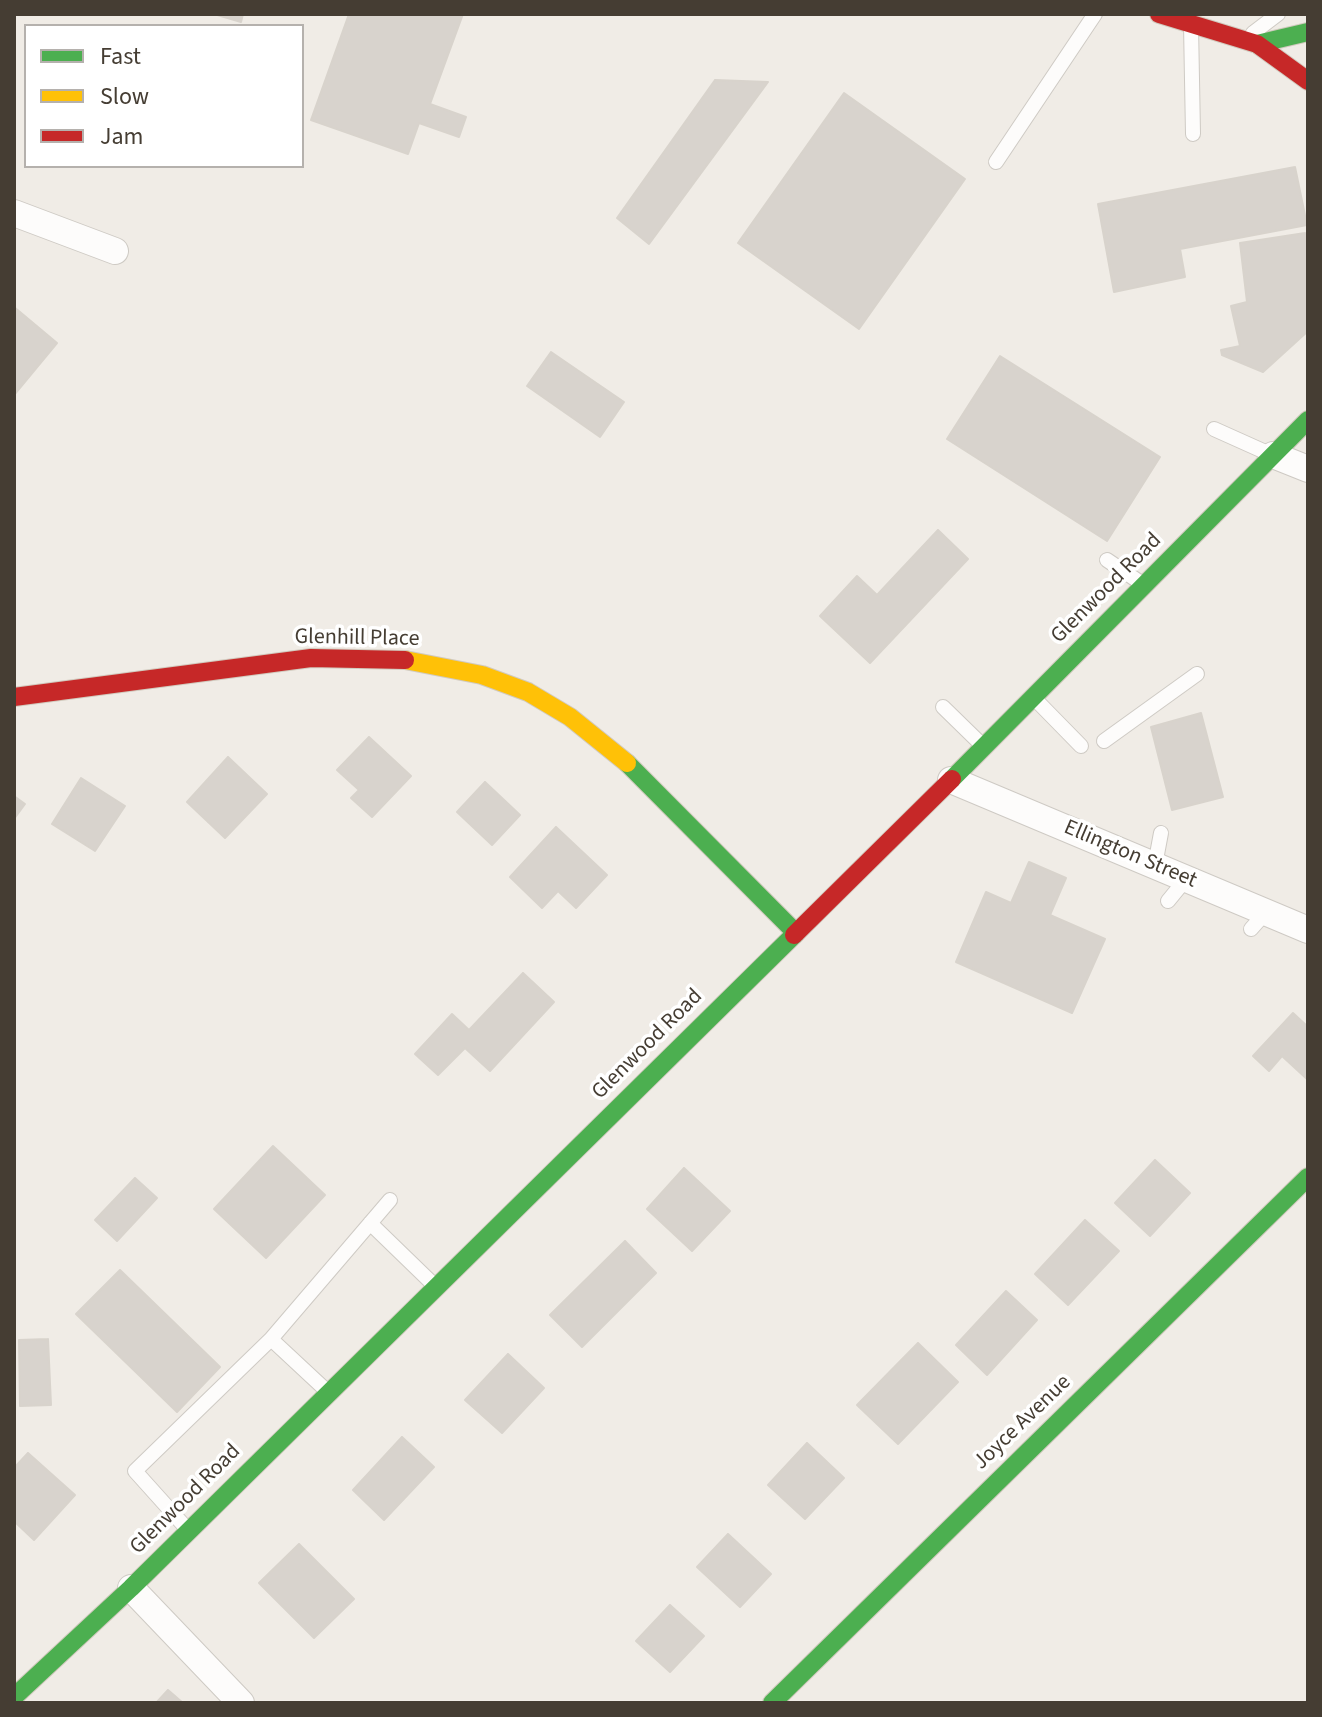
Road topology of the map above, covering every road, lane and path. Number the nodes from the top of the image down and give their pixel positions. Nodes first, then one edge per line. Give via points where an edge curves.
1 (1095, 14) edge
2 (1159, 14) edge
3 (1278, 14) edge
4 (1191, 24) junction
5 (1308, 32) edge
6 (1250, 42) junction
7 (1308, 81) edge
8 (1193, 134) dead end
9 (996, 162) dead end
10 (14, 213) edge
11 (115, 251) dead end
12 (1308, 420) edge
13 (1214, 429) dead end
14 (1273, 455) junction
15 (1308, 469) edge
16 (1107, 560) dead end
17 (1145, 585) junction
18 (1197, 674) dead end
19 (14, 697) edge
20 (1034, 697) junction
21 (943, 707) dead end
22 (1104, 741) dead end
23 (1081, 746) dead end
24 (984, 748) junction
25 (951, 780) junction
26 (1161, 833) dead end
27 (1155, 865) junction
28 (1186, 879) junction
29 (1168, 901) dead end
30 (1308, 930) edge
31 (796, 933) junction
32 (1308, 1177) edge
33 (390, 1200) dead end
34 (370, 1223) junction
35 (436, 1287) junction
36 (271, 1339) junction
37 (329, 1394) junction
38 (189, 1531) junction
39 (131, 1588) junction
40 (14, 1697) edge
41 (241, 1703) edge
42 (772, 1703) edge

1 - 9 lane
2 - 4 main road
3 - 6 lane
4 - 6 main road
4 - 8 lane
5 - 6 main road
6 - 7 main road
10 - 11 street
12 - 14 main road, Glenwood Road
13 - 14 lane
14 - 15 street
14 - 17 main road, Glenwood Road
16 - 17 lane
17 - 20 main road, Glenwood Road
18 - 22 lane
19 - 31 main road, Glenhill Place via 311,658 416,660 482,675 560,710 614,752
20 - 23 lane
20 - 24 main road, Glenwood Road
21 - 24 lane
24 - 25 main road, Glenwood Road
25 - 27 street, Ellington Street
25 - 31 main road, Glenwood Road
26 - 27 lane
27 - 28 street, Ellington Street
28 - 29 lane
28 - 30 street, Ellington Street via 1258,921
31 - 35 main road, Glenwood Road
32 - 42 main road, Joyce Avenue
33 - 34 lane
34 - 35 lane
34 - 36 lane
35 - 37 main road, Glenwood Road
36 - 37 lane
36 - 38 lane via 135,1471
37 - 38 main road, Glenwood Road
38 - 39 main road, Glenwood Road
39 - 40 main road, Glenwood Road
39 - 41 street

